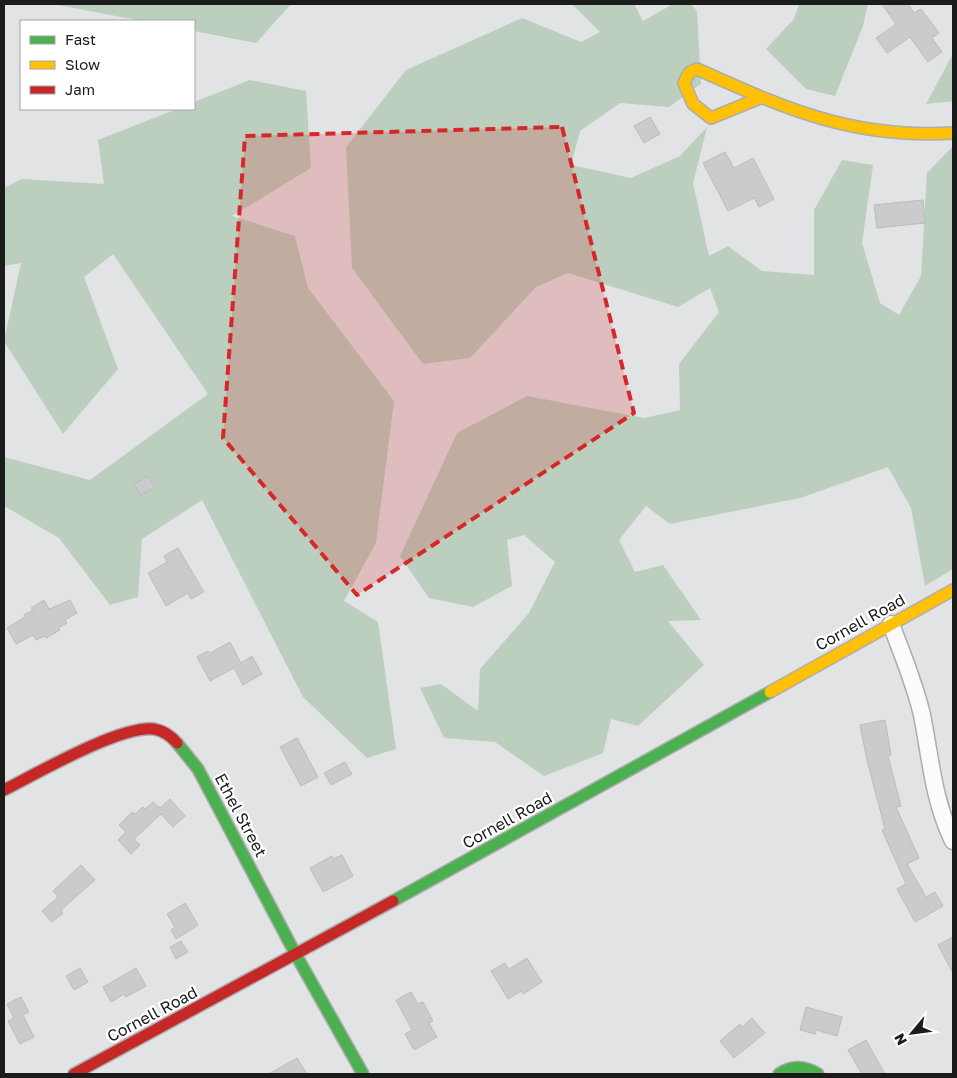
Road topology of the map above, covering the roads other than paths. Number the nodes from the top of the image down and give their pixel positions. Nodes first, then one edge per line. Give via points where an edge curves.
1 (760, 98) junction
2 (953, 133) edge
3 (953, 590) edge
4 (891, 624) junction
5 (4, 790) edge
6 (953, 841) edge
7 (296, 955) junction
8 (74, 1074) edge
9 (362, 1074) edge
10 (780, 1074) edge
11 (818, 1074) edge

1 - 1 street via 711,118 696,107 684,82 689,73 697,69
1 - 2 street via 869,133 898,136
3 - 4 street, Cornell Road
4 - 6 street via 922,714 930,772 941,816
4 - 7 street, Cornell Road
5 - 7 street, Ethel Street via 82,750 124,735 152,729 162,731 172,737 198,769
7 - 8 street, Cornell Road
7 - 9 street, Ethel Street
10 - 11 street via 805,1067

